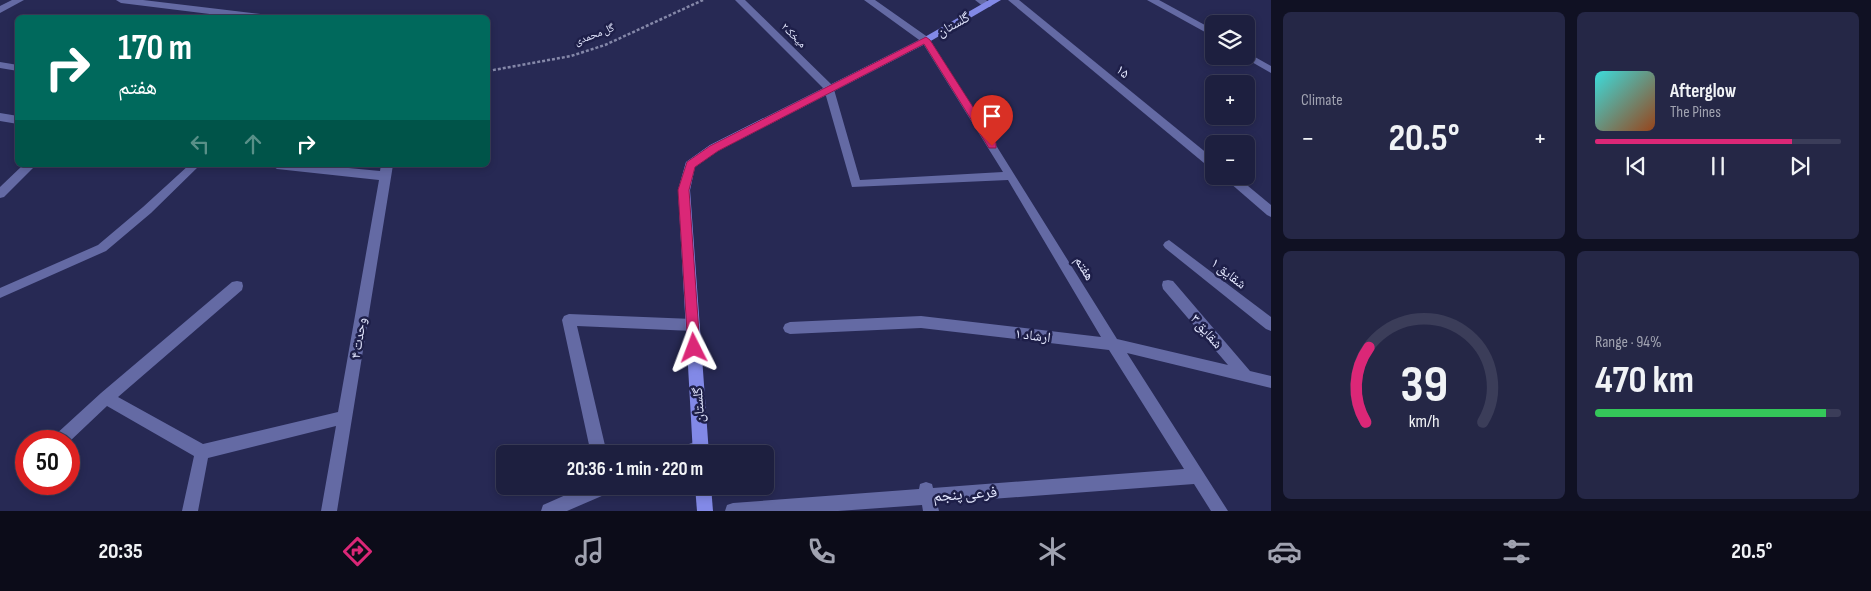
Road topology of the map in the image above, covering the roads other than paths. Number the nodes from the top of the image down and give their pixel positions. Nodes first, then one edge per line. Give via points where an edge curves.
1 (19, 0) edge
2 (121, 0) edge
3 (740, 0) edge
4 (869, 0) edge
5 (1014, 0) edge
6 (1152, 0) edge
7 (988, 2) edge
8 (0, 10) edge
9 (244, 15) edge
10 (1205, 29) edge
11 (926, 40) junction
12 (1255, 60) edge
13 (0, 65) edge
14 (15, 68) edge
15 (1271, 70) edge
16 (829, 88) junction
17 (1, 118) edge
18 (15, 120) edge
19 (1205, 158) edge
20 (28, 167) edge
21 (193, 167) edge
22 (321, 167) edge
23 (386, 170) edge
24 (1011, 176) junction
25 (1239, 185) edge
26 (0, 194) edge
27 (1271, 212) edge
28 (1169, 245) dead end
29 (1168, 285) dead end
30 (237, 286) dead end
31 (0, 293) edge
32 (1271, 324) edge
33 (693, 325) junction
34 (790, 328) dead end
35 (1113, 344) junction
36 (1247, 377) junction
37 (1271, 382) edge
38 (106, 398) junction
39 (345, 417) junction
40 (71, 430) edge
41 (597, 445) edge
42 (701, 445) edge
43 (202, 452) junction
44 (1197, 476) junction
45 (584, 495) edge
46 (704, 495) edge
47 (928, 499) edge
48 (190, 511) edge
49 (329, 511) edge
50 (548, 511) edge
51 (705, 511) edge
52 (733, 511) edge
53 (1220, 511) edge

1 - 8 street
2 - 9 street
3 - 16 street, میخک۲
4 - 11 street
5 - 19 street, ۱۵
6 - 10 street
7 - 11 main road, گلستان
11 - 16 main road, گلستان
11 - 24 street, هفتم
12 - 15 street
13 - 14 street
16 - 24 street via 856,184
16 - 33 main road, گلستان via 714,148 690,165 684,190
17 - 18 street
20 - 26 street
21 - 31 lane via 102,248
22 - 23 street
23 - 39 street, وحدت ۴
24 - 35 street, هفتم
25 - 27 street
28 - 32 street, شقایق ۱
29 - 36 street, شقایق ۳
30 - 38 street
33 - 41 street via 569,320
33 - 42 main road, گلستان
34 - 35 street, ارشاد ۱ via 921,322
35 - 36 street, ارشاد ۱
35 - 44 street, هفتم
36 - 37 street, ارشاد ۱
38 - 40 street
38 - 43 street
39 - 43 street
39 - 49 street, وحدت ۴
43 - 48 street
44 - 47 street, فرعی پنجم
44 - 53 street, هفتم
45 - 50 street
46 - 51 main road
47 - 52 street, فرعی پنجم

